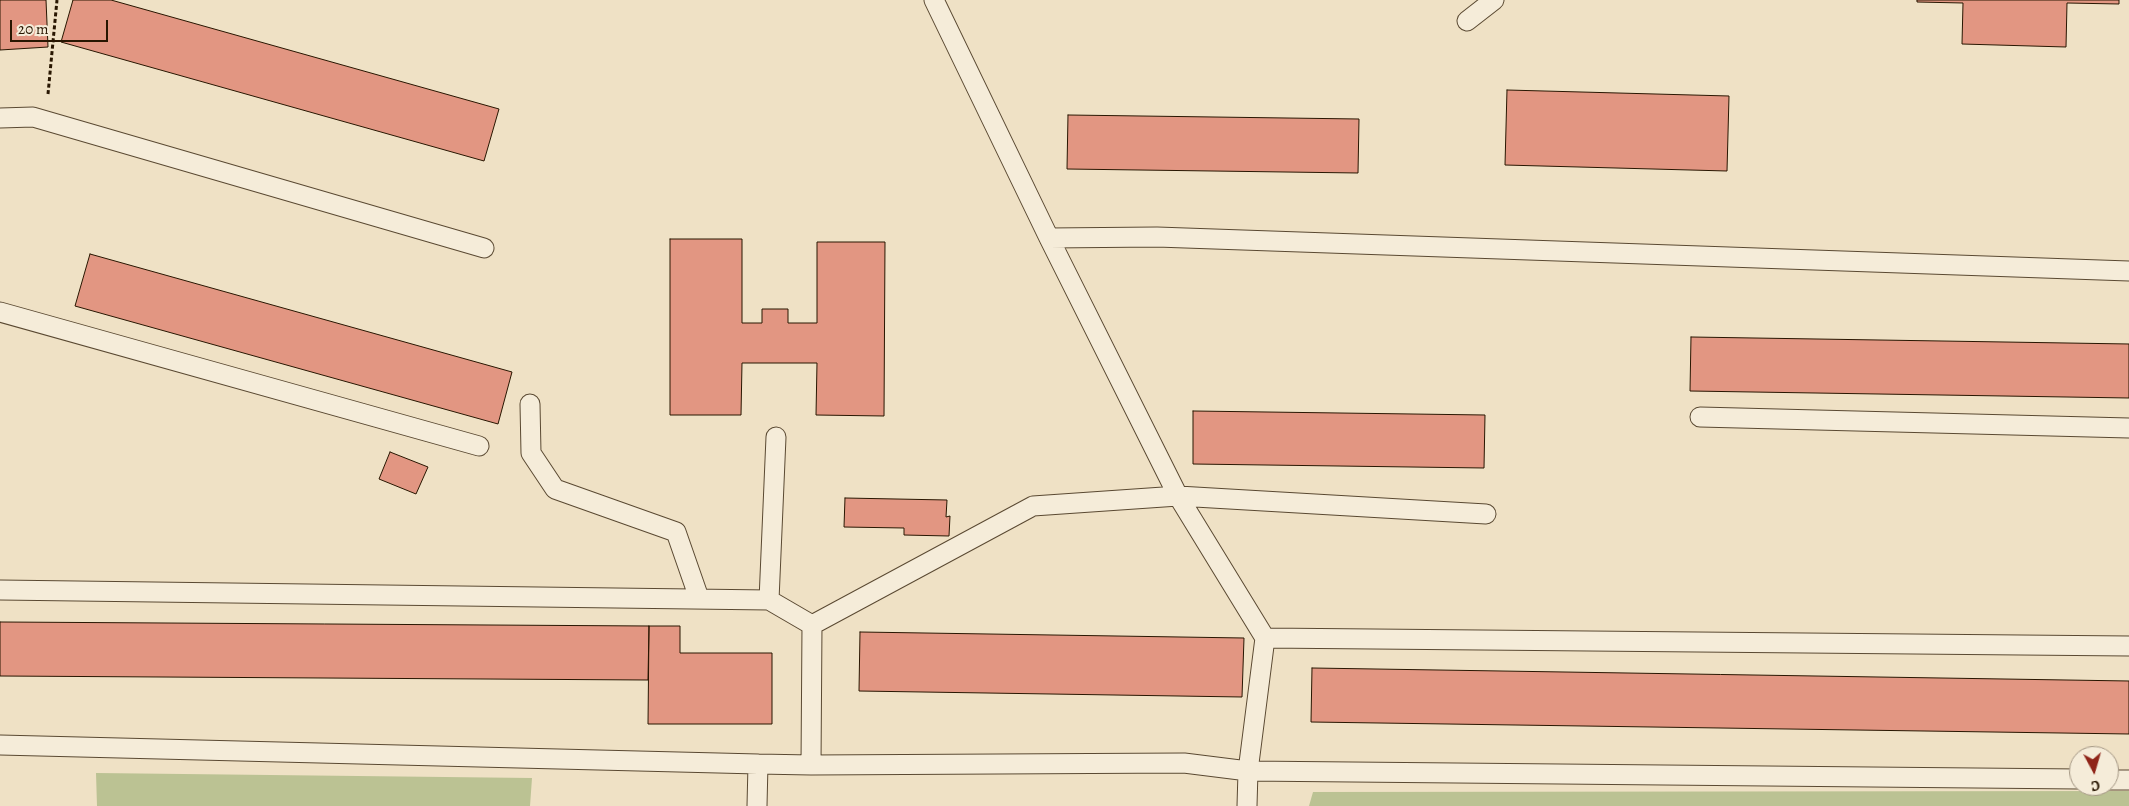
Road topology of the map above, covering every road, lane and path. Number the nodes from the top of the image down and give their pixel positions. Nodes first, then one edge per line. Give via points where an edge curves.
1 (57, 0) edge
2 (934, 0) edge
3 (1494, 0) edge
4 (1467, 21) dead end
5 (0, 118) edge
6 (45, 120) junction
7 (1049, 238) junction
8 (484, 248) dead end
9 (2129, 271) edge
10 (0, 312) edge
11 (530, 404) dead end
12 (1700, 417) dead end
13 (2129, 428) edge
14 (776, 437) dead end
15 (479, 446) dead end
16 (1178, 496) junction
17 (1486, 514) dead end
18 (0, 590) edge
19 (699, 598) junction
20 (769, 600) junction
21 (812, 625) junction
22 (1265, 638) junction
23 (2129, 646) edge
24 (0, 745) edge
25 (758, 764) junction
26 (811, 765) junction
27 (1248, 771) junction
28 (2069, 779) edge
29 (757, 806) edge
30 (1247, 806) edge

1 - 6 path
2 - 7 lane
3 - 4 lane
5 - 6 lane
6 - 8 lane
7 - 9 lane via 1157,237
7 - 16 lane
10 - 15 lane
11 - 19 lane via 531,453 555,489 676,532
12 - 13 lane
14 - 20 lane
16 - 17 lane
16 - 21 lane via 1034,506
16 - 22 lane
18 - 19 lane
19 - 20 lane
20 - 21 lane
21 - 26 lane
22 - 23 lane
22 - 27 lane
24 - 25 lane
25 - 26 lane
25 - 29 lane
26 - 27 lane via 1184,763
27 - 28 lane
27 - 30 lane

